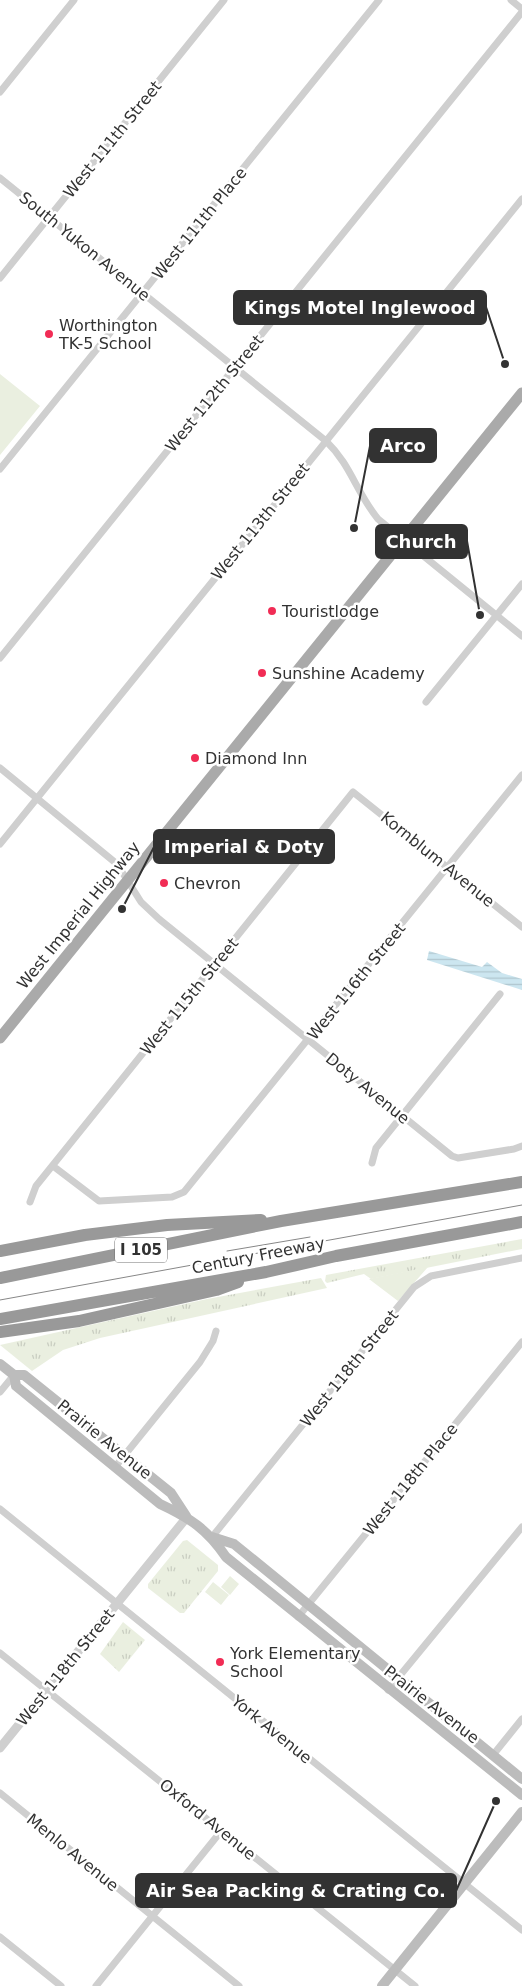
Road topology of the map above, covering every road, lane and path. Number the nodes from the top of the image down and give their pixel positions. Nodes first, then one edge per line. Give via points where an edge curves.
1 (74, 0) edge
2 (224, 0) edge
3 (379, 0) edge
4 (511, 0) edge
5 (522, 10) edge
6 (0, 92) edge
7 (0, 178) edge
8 (522, 199) edge
9 (49, 217) junction
10 (0, 278) edge
11 (142, 292) junction
12 (235, 367) junction
13 (522, 393) edge
14 (326, 441) junction
15 (0, 469) edge
16 (403, 540) junction
17 (522, 584) edge
18 (497, 615) junction
19 (522, 636) edge
20 (0, 658) edge
21 (426, 702) dead end
22 (0, 768) edge
23 (522, 775) edge
24 (353, 792) joint
25 (37, 798) junction
26 (0, 844) edge
27 (447, 867) junction
28 (127, 881) junction
29 (522, 927) edge
30 (214, 964) junction
31 (500, 994) dead end
32 (0, 1038) edge
33 (309, 1040) junction
34 (401, 1114) junction
35 (522, 1146) edge
36 (372, 1163) dead end
37 (53, 1166) junction
38 (522, 1182) edge
39 (30, 1202) dead end
40 (281, 1221) junction
41 (522, 1222) edge
42 (0, 1251) edge
43 (522, 1258) edge
44 (266, 1272) junction
45 (0, 1278) edge
46 (0, 1319) edge
47 (216, 1331) dead end
48 (0, 1332) edge
49 (522, 1342) edge
50 (0, 1364) edge
51 (14, 1375) junction
52 (0, 1392) edge
53 (124, 1455) junction
54 (115, 1467) junction
55 (0, 1509) edge
56 (187, 1517) junction
57 (522, 1527) edge
58 (212, 1536) junction
59 (117, 1603) junction
60 (308, 1605) junction
61 (298, 1617) junction
62 (0, 1653) edge
63 (398, 1678) junction
64 (46, 1690) junction
65 (388, 1690) junction
66 (522, 1719) edge
67 (0, 1748) edge
68 (493, 1755) junction
69 (522, 1779) edge
70 (0, 1793) edge
71 (522, 1795) edge
72 (522, 1812) edge
73 (222, 1830) junction
74 (464, 1884) junction
75 (153, 1916) junction
76 (522, 1930) edge
77 (0, 1937) edge
78 (396, 1970) junction
79 (61, 1986) edge
80 (96, 1986) edge
81 (239, 1986) edge
82 (382, 1986) edge
83 (416, 1986) edge

1 - 6 street
2 - 9 street, West 111th Street
3 - 11 street, West 111th Place
4 - 5 street
5 - 12 street, West 112th Street
7 - 9 street, South Yukon Avenue
8 - 14 street, West 113th Street
9 - 10 street, West 111th Street
9 - 11 street, South Yukon Avenue
11 - 12 street, South Yukon Avenue
11 - 15 street, West 111th Place
12 - 14 street, South Yukon Avenue
12 - 20 street, West 112th Street
13 - 16 main road, West Imperial Highway
14 - 16 street, South Yukon Avenue via 341,456 366,504
14 - 25 street, West 113th Street
16 - 18 street, South Yukon Avenue
16 - 28 main road, West Imperial Highway
17 - 18 street
18 - 19 street, South Yukon Avenue
18 - 21 street
22 - 25 street, Doty Avenue
23 - 27 street, West 116th Street
24 - 27 street, Kornblum Avenue
24 - 30 street, West 115th Street
25 - 26 street, West 113th Street
25 - 28 street, Doty Avenue via 117,864
27 - 29 street, Kornblum Avenue
27 - 33 street, West 116th Street
28 - 30 street, Doty Avenue via 141,902
28 - 32 main road, West Imperial Highway
30 - 33 street, Doty Avenue
30 - 37 street, West 115th Street
31 - 34 street
33 - 34 street, Doty Avenue
33 - 37 street, West 116th Street via 189,1188 172,1197 99,1201
34 - 35 street, Doty Avenue via 458,1158
34 - 36 street via 376,1148
37 - 39 street, West 115th Street via 36,1186
38 - 40 highway, Century Freeway / I 105
40 - 42 highway via 248,1219 166,1225 85,1235
40 - 45 highway, Century Freeway / I 105
41 - 44 highway, Century Freeway
43 - 58 street, West 118th Street via 431,1276 414,1287
44 - 46 highway, Century Freeway
44 - 48 highway via 216,1290 79,1321
47 - 53 street via 200,1362
49 - 60 street, West 118th Place
50 - 51 main road, Prairie Avenue
51 - 52 street
51 - 53 main road, Prairie Avenue via 24,1375
51 - 54 main road, Prairie Avenue via 16,1386
53 - 54 street
53 - 56 main road, Prairie Avenue via 171,1493
54 - 56 main road, Prairie Avenue via 160,1504
55 - 59 street, York Avenue
56 - 58 main road, Prairie Avenue
56 - 59 street, West 118th Street
57 - 63 street
58 - 60 main road, Prairie Avenue via 234,1544
58 - 61 main road, Prairie Avenue via 226,1558
59 - 64 street, West 118th Street
59 - 74 street, York Avenue
60 - 61 street, West 118th Place
60 - 63 main road, Prairie Avenue
61 - 65 main road, Prairie Avenue
62 - 64 street, Oxford Avenue
63 - 65 street
63 - 68 main road, Prairie Avenue
64 - 67 street, West 118th Street
64 - 73 street, Oxford Avenue
65 - 71 main road, Prairie Avenue
66 - 68 street
68 - 69 main road, Prairie Avenue
70 - 75 street, Menlo Avenue
72 - 74 main road
73 - 75 street
73 - 78 street, Oxford Avenue
74 - 76 street, York Avenue
74 - 78 main road
75 - 80 street
75 - 81 street, Menlo Avenue
77 - 79 street
78 - 82 main road
78 - 83 street, Oxford Avenue

